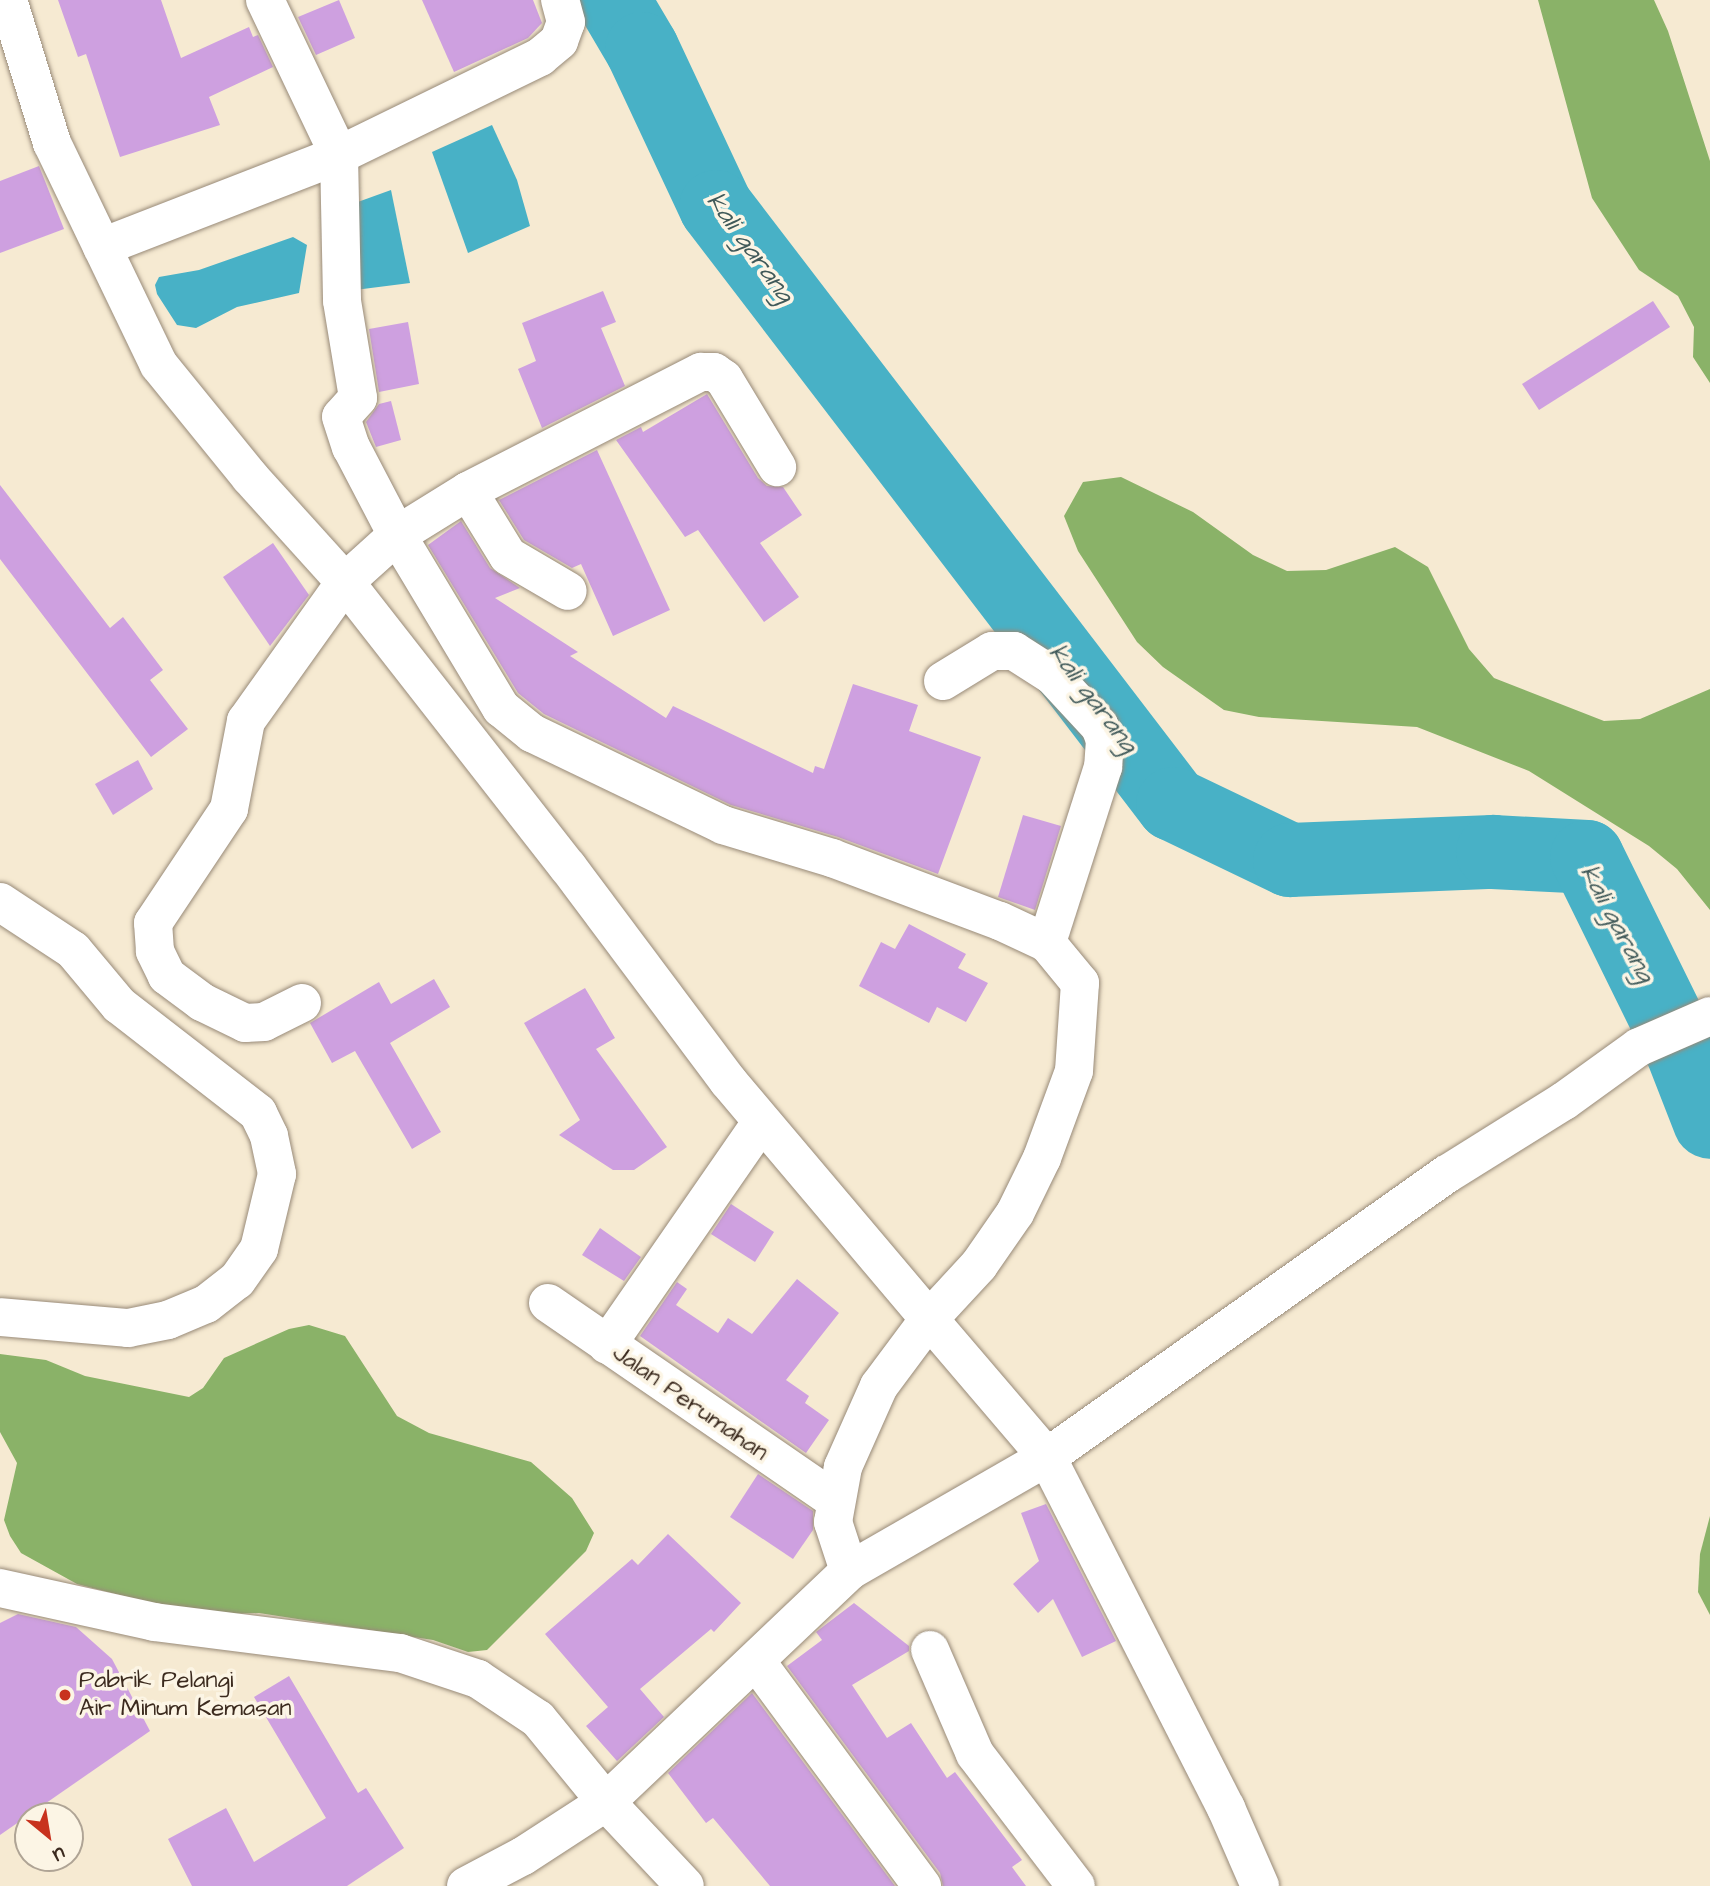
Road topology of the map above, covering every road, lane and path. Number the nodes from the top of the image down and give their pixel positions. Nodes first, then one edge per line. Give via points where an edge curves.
1 (8, 0) edge
2 (265, 0) edge
3 (560, 0) edge
4 (15, 69) edge
5 (339, 155) junction
6 (102, 247) junction
7 (777, 467) dead end
8 (468, 491) junction
9 (397, 535) junction
10 (345, 582) junction
11 (568, 591) dead end
12 (943, 681) dead end
13 (0, 902) edge
14 (1047, 943) junction
15 (302, 1003) dead end
16 (1710, 1016) edge
17 (761, 1123) junction
18 (548, 1303) dead end
19 (0, 1317) edge
20 (929, 1319) junction
21 (607, 1345) junction
22 (1047, 1457) junction
23 (835, 1500) junction
24 (849, 1572) junction
25 (0, 1588) edge
26 (930, 1650) dead end
27 (756, 1661) junction
28 (606, 1802) junction
29 (466, 1886) edge
30 (685, 1886) edge
31 (922, 1886) edge
32 (1076, 1886) edge
33 (1260, 1886) edge

1 - 4 street
2 - 5 street
3 - 5 street via 566,22 559,41 540,57
4 - 6 street
5 - 6 street
5 - 9 street via 342,301 358,398 341,417 351,447
6 - 10 street via 159,365 250,477
7 - 8 street via 724,379 714,372 701,372
8 - 9 street
8 - 11 street via 508,556
9 - 10 street
9 - 14 street via 501,708 532,733 723,825 946,898
10 - 15 street via 246,721 229,808 153,923 155,951 167,976 202,1002 245,1023 264,1022
10 - 17 street
12 - 14 street via 992,651 1014,651 1053,676 1100,727 1105,740 1103,767
13 - 19 street via 73,950 119,1005 197,1061 258,1113 270,1136 276,1174 259,1248 237,1280 206,1304 168,1320 128,1328
14 - 20 street via 1080,983 1074,1071 1042,1158 1015,1213 979,1265
16 - 22 street via 1639,1046 1564,1101 1447,1174
17 - 20 street
17 - 21 street
18 - 21 street, Jalan Perumahan
20 - 22 street
20 - 23 street via 879,1385 855,1433
21 - 23 street, Jalan Perumahan
22 - 24 street
22 - 33 street via 1226,1808
23 - 24 street via 833,1522
24 - 27 street
25 - 28 street via 153,1622 400,1653 478,1679 538,1718
26 - 32 street via 975,1754
27 - 28 street
27 - 31 street
28 - 29 street via 523,1856
28 - 30 street

